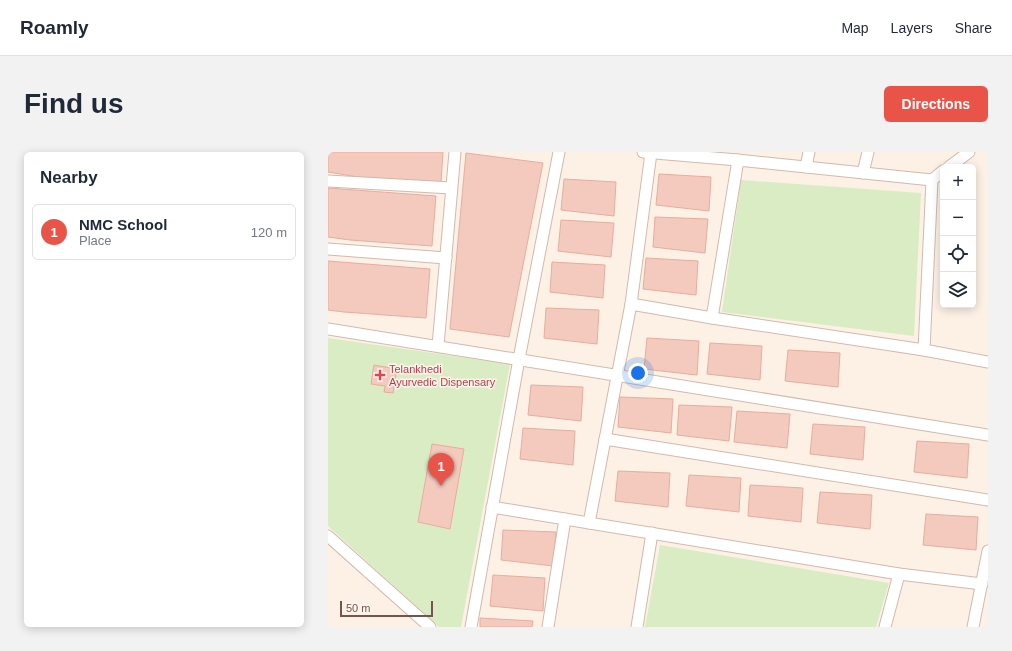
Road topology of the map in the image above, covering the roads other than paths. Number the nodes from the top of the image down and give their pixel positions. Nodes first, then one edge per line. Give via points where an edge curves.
1 (455, 152) edge
2 (559, 152) edge
3 (647, 152) edge
4 (809, 152) edge
5 (868, 152) edge
6 (969, 152) edge
7 (688, 154) edge
8 (747, 158) edge
9 (953, 164) edge
10 (806, 167) junction
11 (863, 173) junction
12 (940, 173) edge
13 (932, 180) junction
14 (328, 181) edge
15 (451, 188) junction
16 (328, 249) edge
17 (446, 258) junction
18 (631, 304) junction
19 (712, 318) junction
20 (328, 329) edge
21 (438, 346) junction
22 (924, 350) junction
23 (519, 359) junction
24 (988, 362) edge
25 (616, 375) junction
26 (988, 435) edge
27 (604, 439) junction
28 (988, 500) edge
29 (492, 507) junction
30 (565, 519) junction
31 (589, 523) junction
32 (652, 533) junction
33 (328, 536) edge
34 (988, 551) edge
35 (899, 574) junction
36 (982, 584) junction
37 (430, 627) edge
38 (471, 627) edge
39 (548, 627) edge
40 (637, 627) edge
41 (885, 627) edge
42 (973, 627) edge

1 - 15 street
2 - 23 street
3 - 7 street
3 - 18 street
4 - 10 street
5 - 11 street
6 - 9 street
7 - 8 street
8 - 10 street
8 - 19 street
10 - 11 street
11 - 13 street
12 - 13 street
13 - 22 street
14 - 15 street
15 - 17 street
16 - 17 street
17 - 21 street
18 - 19 street
18 - 25 street
19 - 22 street
20 - 21 street
21 - 23 street
22 - 24 street
23 - 25 street
23 - 29 street
25 - 26 street
25 - 27 street
27 - 28 street
27 - 31 street
29 - 30 street
29 - 38 street
30 - 31 street
30 - 39 street
31 - 32 street
32 - 35 street
32 - 40 street
33 - 37 street
34 - 36 street
35 - 36 street
35 - 41 street
36 - 42 street

